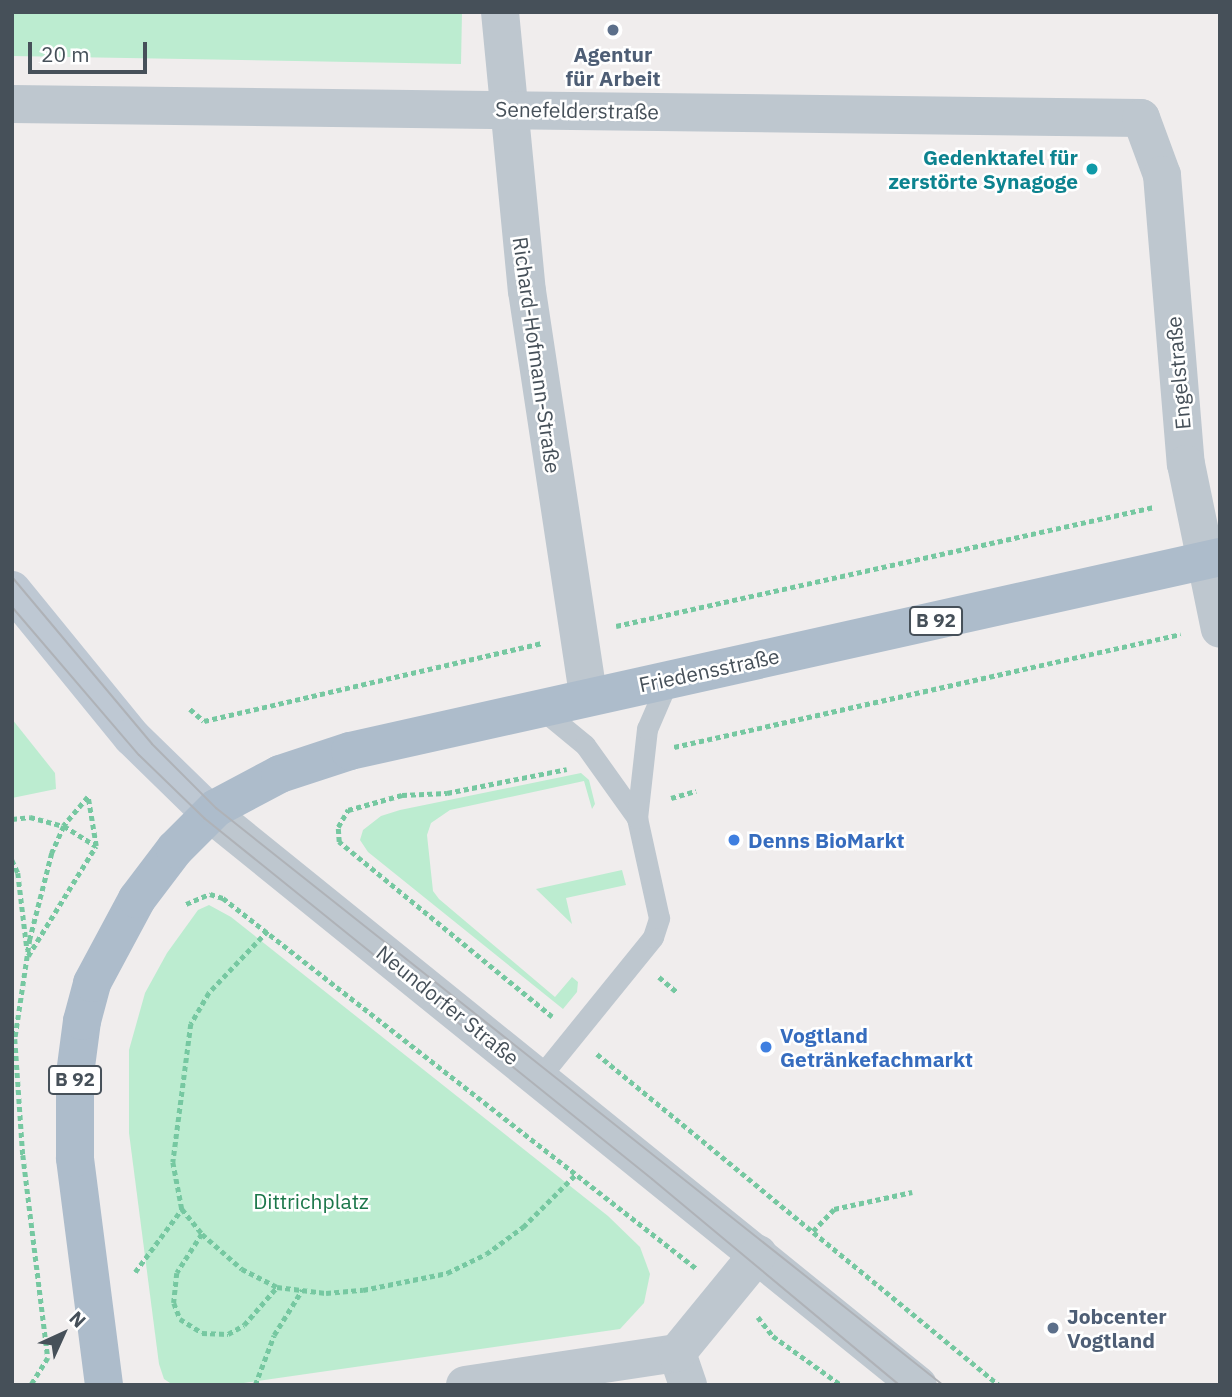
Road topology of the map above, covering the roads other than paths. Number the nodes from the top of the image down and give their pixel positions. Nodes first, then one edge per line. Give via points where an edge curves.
1 (500, 12) edge
2 (12, 104) edge
3 (507, 109) junction
4 (1141, 118) joint
5 (1211, 559) edge
6 (12, 590) edge
7 (1220, 627) edge
8 (669, 678) junction
9 (589, 696) junction
10 (538, 706) junction
11 (210, 813) junction
12 (637, 818) junction
13 (539, 1077) junction
14 (758, 1254) junction
15 (682, 1369) edge
16 (104, 1385) edge
17 (465, 1385) edge
18 (918, 1385) edge

1 - 3 street, Richard-Hofmann-Straße
2 - 3 street, Senefelderstraße
3 - 4 street, Senefelderstraße
3 - 9 street, Richard-Hofmann-Straße via 529,304
4 - 5 street, Engelstraße via 1162,175 1191,499
5 - 7 street, Engelstraße
5 - 8 main road, Friedensstraße / B 92
6 - 11 street, Neundorfer Straße via 132,737
8 - 9 main road, Friedensstraße / B 92
8 - 12 lane via 647,729
9 - 10 main road, Friedensstraße / B 92
10 - 11 main road, Friedensstraße / B 92 via 328,758 246,789
10 - 12 lane via 585,745
11 - 13 street, Neundorfer Straße
11 - 16 main road, B 92 via 137,899 92,983 82,1021 75,1074 75,1147
12 - 13 lane via 659,918 653,937
13 - 14 street, Neundorfer Straße
14 - 15 street
14 - 18 street, Neundorfer Straße
15 - 17 street

